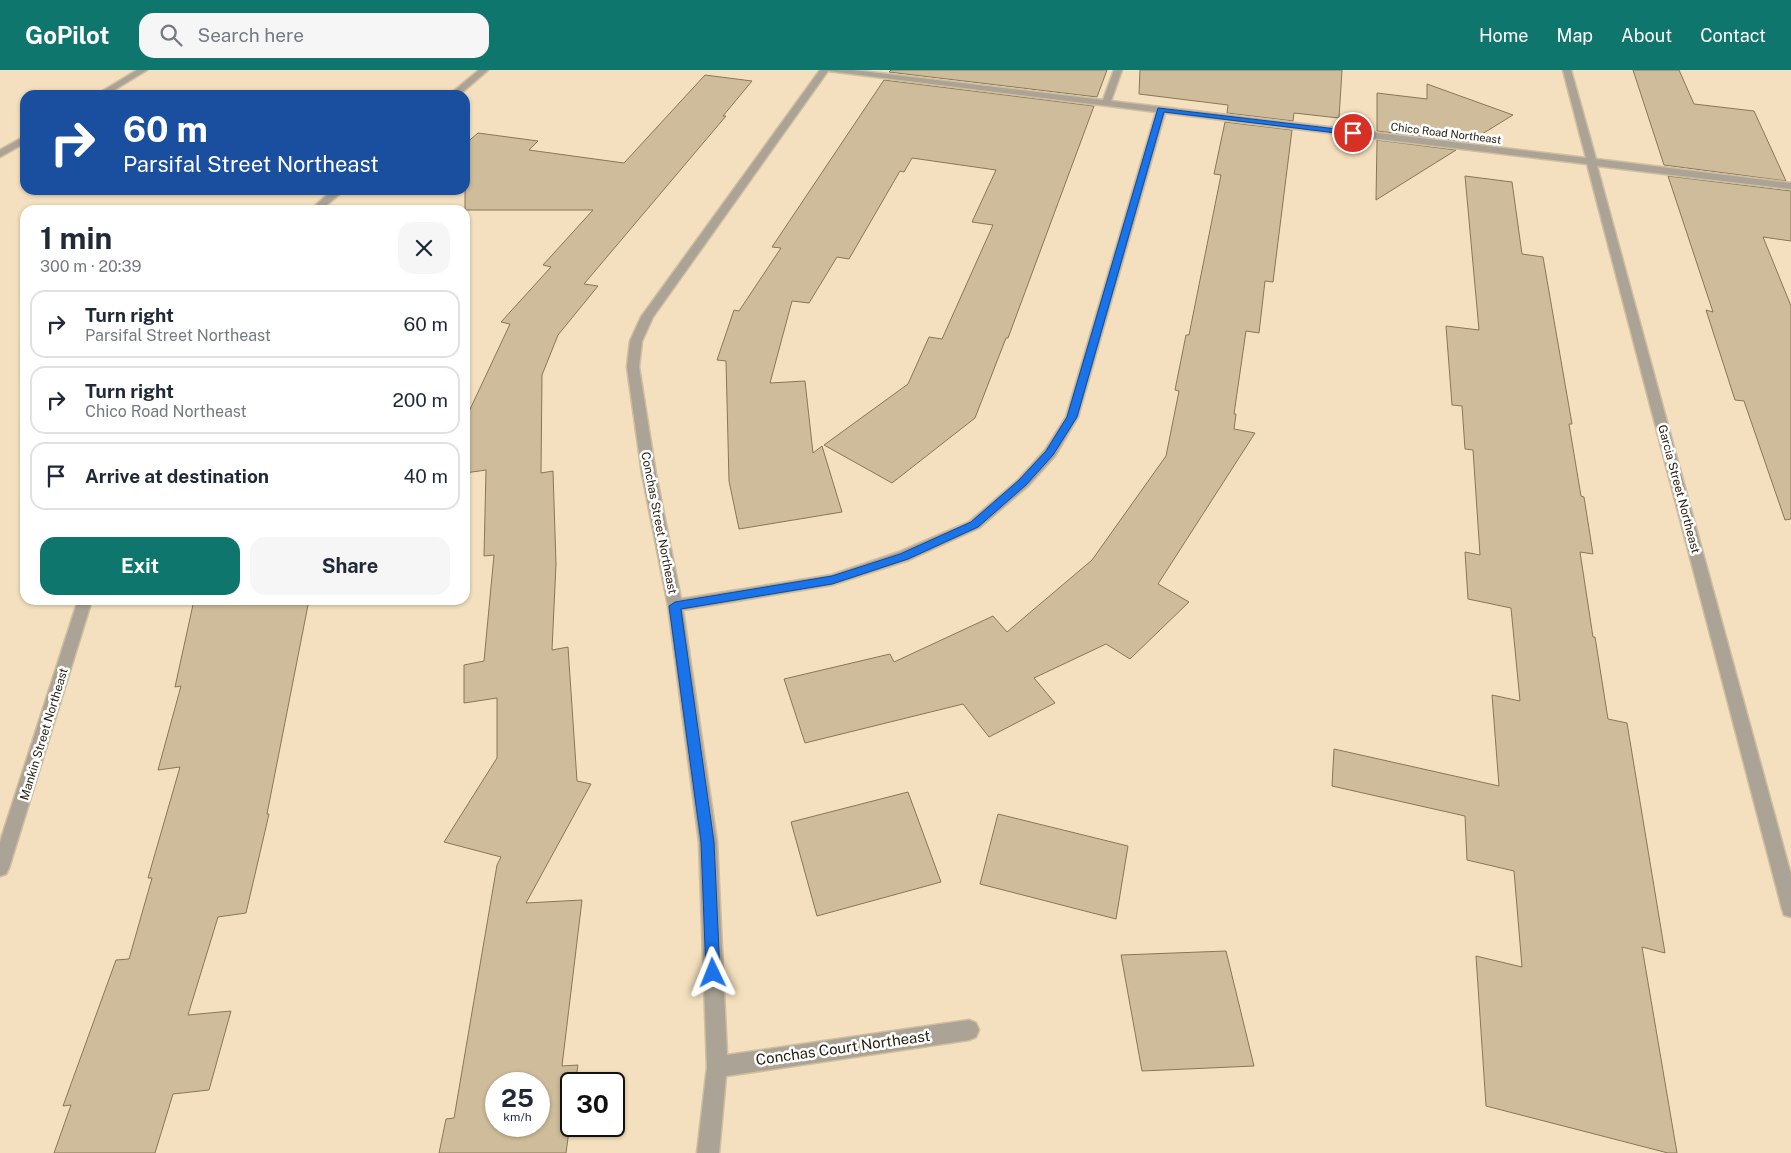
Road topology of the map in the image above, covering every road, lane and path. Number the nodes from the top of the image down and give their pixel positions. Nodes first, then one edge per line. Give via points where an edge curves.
1 (143, 70) edge
2 (484, 70) edge
3 (824, 70) edge
4 (830, 70) edge
5 (1118, 70) edge
6 (1567, 70) edge
7 (109, 90) edge
8 (459, 90) edge
9 (1106, 103) junction
10 (1161, 110) junction
11 (20, 142) edge
12 (0, 154) edge
13 (1592, 162) junction
14 (1791, 186) edge
15 (333, 195) edge
16 (321, 205) edge
17 (83, 605) edge
18 (675, 606) junction
19 (0, 868) edge
20 (1791, 909) edge
21 (969, 1030) dead end
22 (717, 1067) junction
23 (708, 1153) edge

1 - 7 street
2 - 8 street
3 - 18 street, Conchas Street Northeast via 675,276 647,317 636,341 633,367 649,474
4 - 9 street, Chico Road Northeast
5 - 9 street
6 - 13 street, Garcia Street Northeast
9 - 10 street, Chico Road Northeast
10 - 13 street, Chico Road Northeast
10 - 18 street via 1072,417 1050,453 1023,483 974,525 904,556 832,580
11 - 12 street
13 - 14 street, Chico Road Northeast
13 - 20 street, Garcia Street Northeast
15 - 16 street
17 - 19 street, Mankin Street Northeast
18 - 22 street, Conchas Street Northeast via 708,842
21 - 22 street, Conchas Court Northeast
22 - 23 street, Conchas Street Northeast

